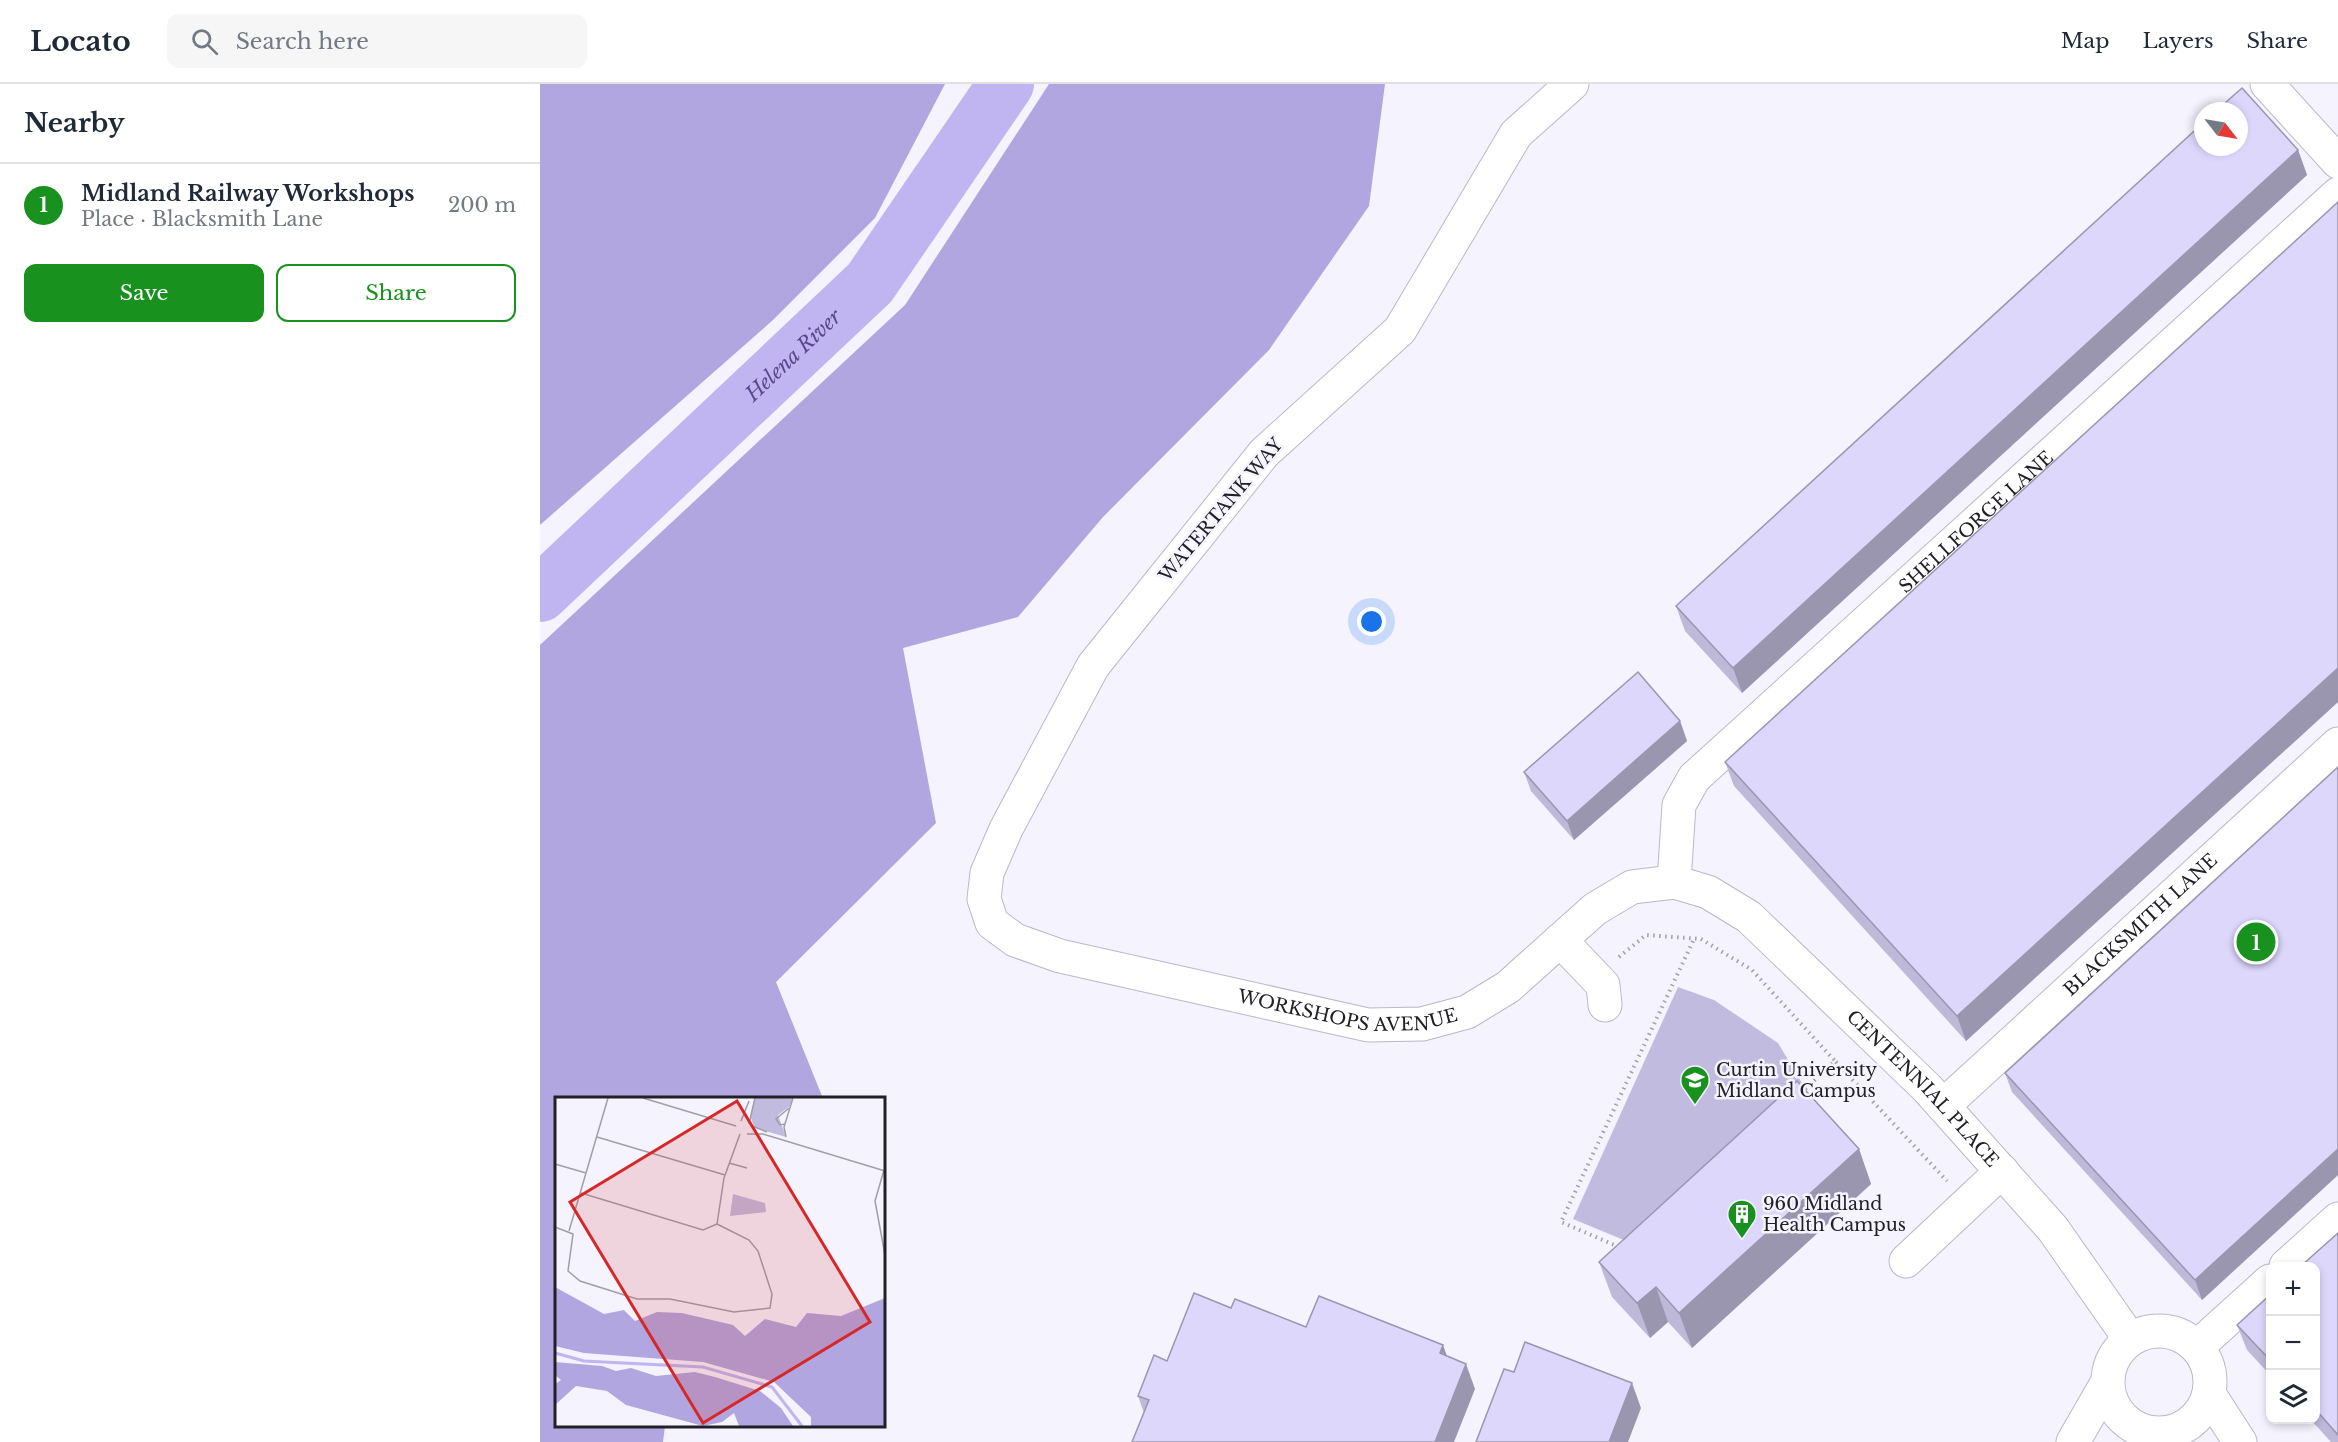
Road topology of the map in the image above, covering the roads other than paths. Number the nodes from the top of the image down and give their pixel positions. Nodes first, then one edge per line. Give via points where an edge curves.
1 (1572, 84) edge
2 (2267, 84) edge
3 (2338, 162) edge
4 (2338, 194) edge
5 (2338, 744) edge
6 (1674, 882) junction
7 (992, 923) joint
8 (1560, 940) junction
9 (1605, 1005) dead end
10 (1943, 1106) junction
11 (2002, 1171) junction
12 (2338, 1219) edge
13 (1906, 1262) dead end
14 (2290, 1262) edge
15 (2266, 1285) edge
16 (2130, 1340) junction
17 (2197, 1347) junction
18 (2107, 1383) junction
19 (2209, 1394) junction
20 (2155, 1438) edge
21 (2073, 1442) edge
22 (2240, 1442) edge

1 - 7 street, WATERTANK WAY via 1516,134 1400,330 1264,453 1093,666 1006,829 987,873 984,899
2 - 3 street
4 - 6 street, SHELLFORGE LANE via 1694,778 1679,805
5 - 10 street, BLACKSMITH LANE
6 - 8 street, WORKSHOPS AVENUE via 1632,887 1595,909
6 - 10 street, CENTENNIAL PLACE via 1708,892 1749,916
7 - 8 street, WORKSHOPS AVENUE via 1015,940 1060,956 1368,1025 1422,1024 1467,1012 1508,987
8 - 9 street via 1603,985
10 - 11 street, CENTENNIAL PLACE
11 - 13 street
11 - 16 street, CENTENNIAL PLACE via 2053,1228
12 - 14 street
15 - 17 street
16 - 17 street via 2143,1333 2165,1332 2186,1338
16 - 18 street via 2118,1351
17 - 19 street via 2206,1361
18 - 20 street via 2115,1411
18 - 21 street
19 - 20 street via 2203,1410 2192,1422
19 - 22 street

